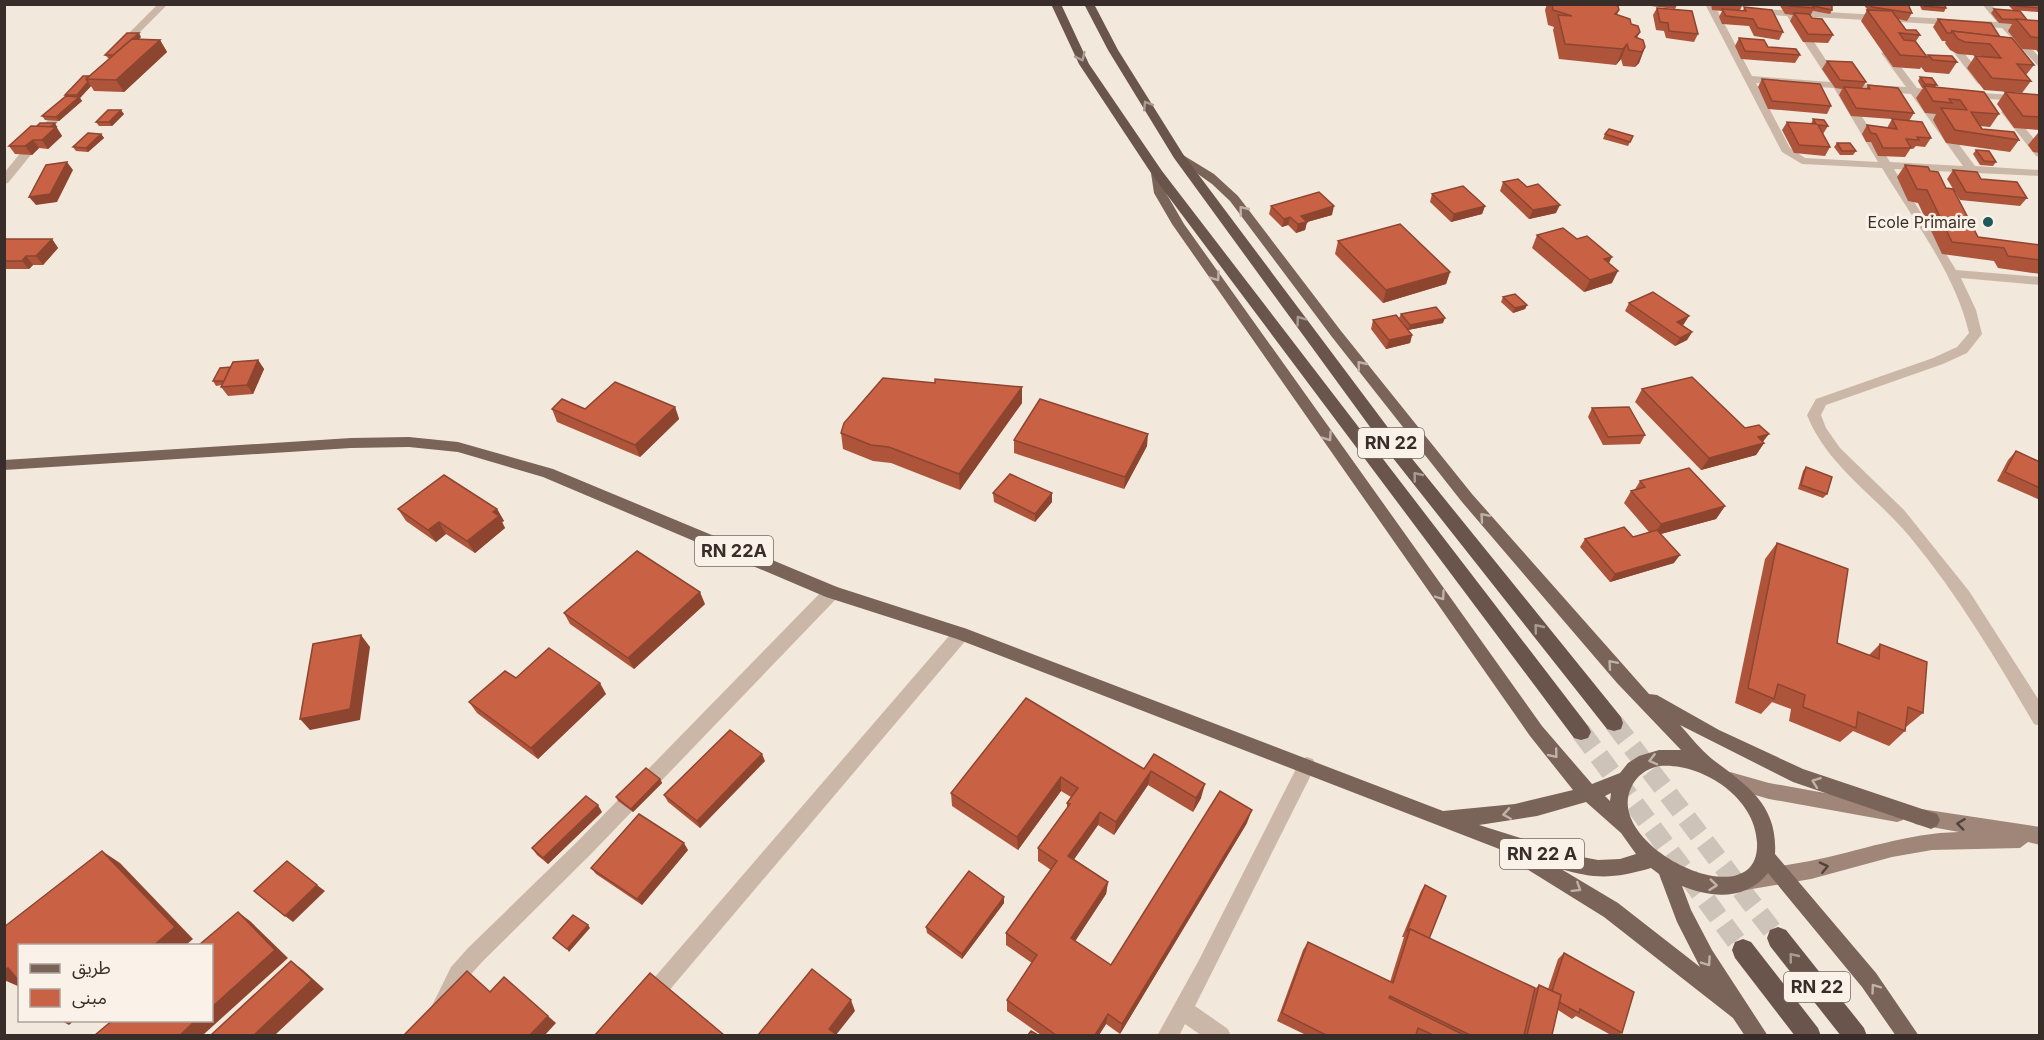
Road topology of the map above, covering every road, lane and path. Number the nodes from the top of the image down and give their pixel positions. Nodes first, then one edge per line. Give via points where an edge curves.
1 (164, 4) edge
2 (1056, 4) edge
3 (1089, 4) edge
4 (1850, 4) edge
5 (1986, 4) edge
6 (1714, 8) edge
7 (1787, 9) edge
8 (1745, 11) edge
9 (1858, 16) junction
10 (1930, 17) junction
11 (1865, 26) edge
12 (2004, 26) junction
13 (2040, 27) edge
14 (1880, 44) edge
15 (116, 51) edge
16 (2040, 65) edge
17 (1746, 79) junction
18 (1836, 86) junction
19 (1915, 91) junction
20 (75, 94) edge
21 (1994, 97) junction
22 (2040, 100) edge
23 (2040, 154) edge
24 (1178, 155) junction
25 (1886, 165) junction
26 (1972, 170) junction
27 (1157, 173) junction
28 (2040, 174) edge
29 (4, 181) edge
30 (1952, 273) junction
31 (2040, 281) edge
32 (4, 465) edge
33 (832, 592) junction
34 (961, 634) junction
35 (1635, 691) junction
36 (2040, 718) edge
37 (1614, 723) tunnel mouth
38 (1581, 732) tunnel mouth
39 (1307, 765) junction
40 (1710, 768) junction
41 (1623, 780) junction
42 (1730, 780) junction
43 (1590, 795) junction
44 (1435, 818) junction
45 (1931, 820) junction
46 (1626, 827) junction
47 (2040, 837) edge
48 (1490, 838) junction
49 (1766, 857) junction
50 (1660, 865) junction
51 (1782, 874) junction
52 (1746, 880) junction
53 (1778, 938) tunnel mouth
54 (1743, 950) tunnel mouth
55 (1182, 1009) junction
56 (1744, 1014) junction
57 (634, 1017) edge
58 (434, 1035) edge
59 (1167, 1035) edge
60 (1221, 1035) edge
61 (1756, 1035) edge
62 (1810, 1035) edge
63 (1856, 1035) edge
64 (1909, 1035) edge

1 - 15 street
2 -> 27 highway, RN 22 via 1084,64
24 -> 3 highway, RN 22
4 - 9 street
5 - 12 street
6 - 17 street
7 - 8 street
7 - 9 street
7 - 18 street
9 - 10 street
9 - 11 street
10 - 12 street
10 - 21 street
12 - 13 street
12 - 16 street
14 - 19 street
17 - 18 street
17 - 25 street via 1793,156 1813,163
18 - 19 street
18 - 25 street
19 - 21 street
19 - 26 street
20 - 29 street
21 - 22 street
21 - 23 street
35 -> 24 main road via 1467,497 1243,210 1210,177
37 -> 24 highway, RN 22 via 1395,449
25 - 26 street
25 - 30 street
26 - 28 street
27 - 38 highway, RN 22
27 -> 43 main road via 1160,193 1184,233 1536,731
30 - 31 street
30 - 36 street via 1970,310 1976,334 1962,350 1821,402 1814,415 1819,431 1834,453 1888,503 1936,558
32 - 33 main road, RN 22A via 351,443 409,442 458,447 548,473
33 - 34 main road, RN 22A
33 - 58 street via 475,955 458,974 431,1028
34 - 39 main road, RN 22A
34 - 57 street
35 - 40 main road
45 -> 35 main road via 1799,776 1713,735
39 - 44 main road, RN 22A
39 - 55 street
40 -> 41 main road via 1683,758 1657,757 1636,765
40 - 42 main road
41 - 43 main road
41 - 46 main road via 1620,810
42 - 45 main road via 1769,791
42 - 49 main road via 1761,818 1768,844
43 -> 44 main road via 1510,814
43 - 46 main road
44 - 48 main road, RN 22 A
47 -> 45 main road
46 - 50 main road
51 -> 47 main road via 1932,841
48 - 50 main road, RN 22 A via 1598,869
48 -> 56 main road via 1611,910
49 - 51 main road
49 - 52 main road via 1759,871
50 -> 52 main road via 1709,886 1729,886
50 -> 56 main road via 1698,949
51 - 52 main road
64 -> 51 main road
63 -> 53 highway, RN 22
54 - 62 highway, RN 22
55 - 59 street
55 - 60 street
56 - 61 main road

